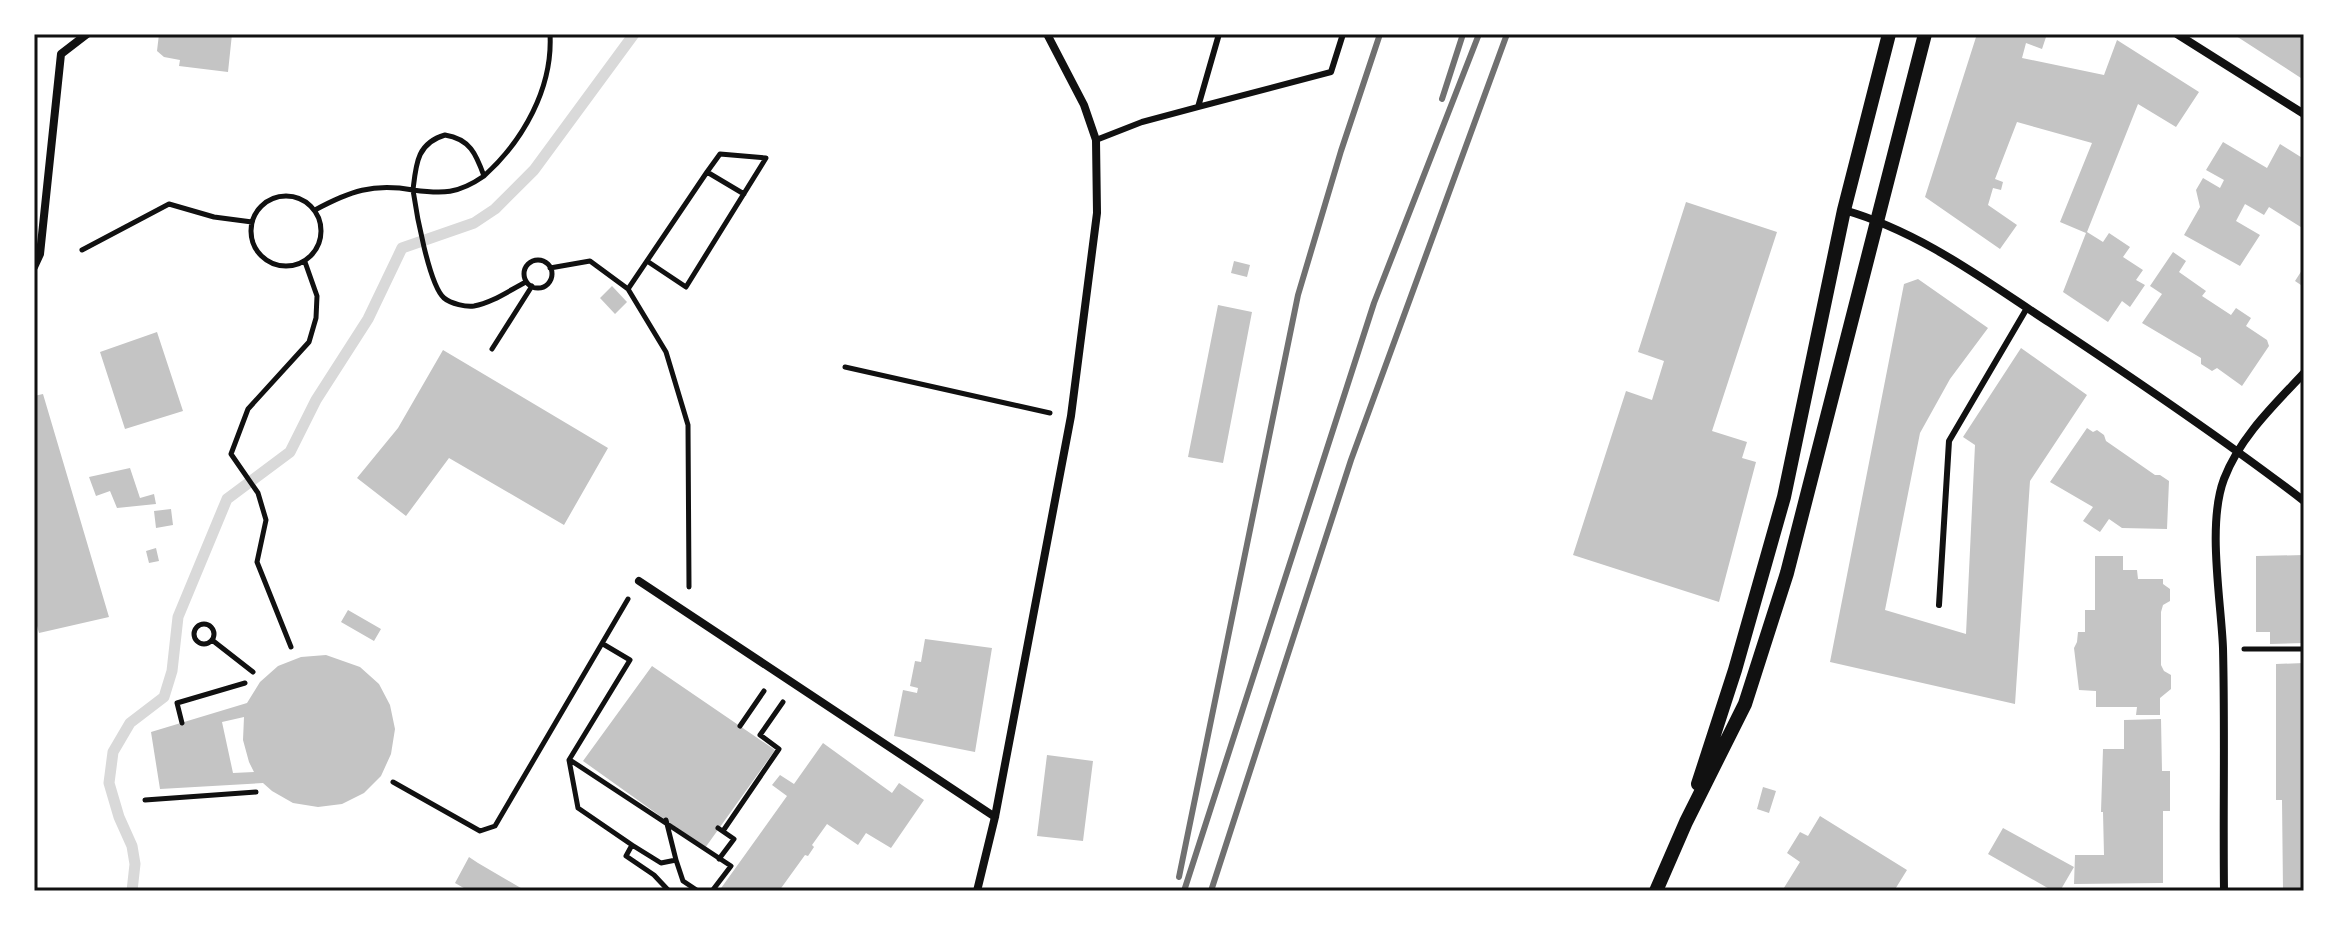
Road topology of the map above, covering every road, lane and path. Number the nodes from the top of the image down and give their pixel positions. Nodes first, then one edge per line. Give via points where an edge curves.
1 (87, 34) edge
2 (550, 34) edge
3 (1047, 34) edge
4 (1219, 34) edge
5 (1343, 34) edge
6 (1889, 34) edge
7 (1925, 34) edge
8 (2177, 34) edge
9 (1198, 107) junction
10 (2304, 114) edge
11 (1096, 140) junction
12 (707, 172) junction
13 (484, 176) junction
14 (413, 190) junction
15 (744, 194) junction
16 (315, 210) junction
17 (1844, 210) junction
18 (1876, 219) junction
19 (252, 222) junction
20 (82, 250) dead end
21 (647, 261) junction
22 (305, 262) junction
23 (34, 267) edge
24 (550, 268) junction
25 (529, 284) junction
26 (628, 289) junction
27 (2027, 308) junction
28 (492, 349) dead end
29 (845, 367) dead end
30 (2304, 373) edge
31 (1071, 416) junction
32 (2239, 453) junction
33 (2304, 501) edge
34 (639, 581) joint
35 (1939, 605) dead end
36 (687, 613) junction
37 (212, 640) junction
38 (603, 644) junction
39 (291, 647) dead end
40 (2223, 649) junction
41 (2304, 649) edge
42 (253, 672) dead end
43 (776, 673) junction
44 (245, 683) dead end
45 (794, 686) junction
46 (182, 723) dead end
47 (740, 726) dead end
48 (569, 760) junction
49 (393, 782) dead end
50 (256, 792) dead end
51 (145, 800) dead end
52 (995, 817) junction
53 (1686, 822) junction
54 (668, 824) junction
55 (632, 845) junction
56 (719, 859) junction
57 (676, 860) junction
58 (669, 891) edge
59 (698, 891) edge
60 (712, 891) edge
61 (977, 891) edge
62 (1656, 891) edge
63 (2224, 891) edge

1 - 23 street via 61,54 40,254
2 - 13 path via 533,112 506,156
3 - 11 street
4 - 9 lane
5 - 9 lane via 1331,72
6 - 17 street
7 - 18 street
8 - 10 street
9 - 11 lane
11 - 31 street via 1097,213
12 - 15 path
12 - 15 path via 720,154 766,158
12 - 21 path
13 - 14 path via 454,192
13 - 14 path via 466,141 445,135 420,152
14 - 16 path via 362,189
14 - 25 path via 435,284 445,299 476,306
15 - 21 path via 686,287
16 - 19 path via 284,195 262,205
16 - 22 path via 322,226 320,244
17 - 18 street
17 - 53 street via 1784,497
18 - 27 street via 1936,248
18 - 53 street via 1787,573 1745,704
19 - 20 path via 169,204
19 - 22 path via 251,237 261,257 282,266
21 - 26 path
22 - 39 path via 317,296 316,318 303,351 248,409 231,454 258,493 266,520 257,562
24 - 25 path via 546,284
24 - 25 path via 530,263 524,274
24 - 26 path via 590,261
25 - 28 path
26 - 36 path via 666,352 688,425
27 - 32 street
27 - 35 lane via 1949,441
29 - 31 path
30 - 32 street via 2253,428
31 - 52 street
32 - 33 street
32 - 40 street via 2224,479 2217,519
34 - 36 street
34 - 38 path
36 - 43 street
37 - 37 path via 199,642 195,628 209,625
37 - 42 path
38 - 48 path via 630,660
38 - 49 path via 495,826 480,831
40 - 41 path
40 - 63 street
43 - 45 street
43 - 47 path
44 - 46 path via 177,703
45 - 52 street
45 - 56 path via 760,735 779,749 721,829 734,839
48 - 54 path
48 - 55 path via 578,808
50 - 51 path
52 - 61 street
53 - 62 street
54 - 56 path
54 - 57 path
55 - 57 path via 661,863
55 - 58 path via 626,856
56 - 60 path via 731,866
57 - 59 path via 683,881

